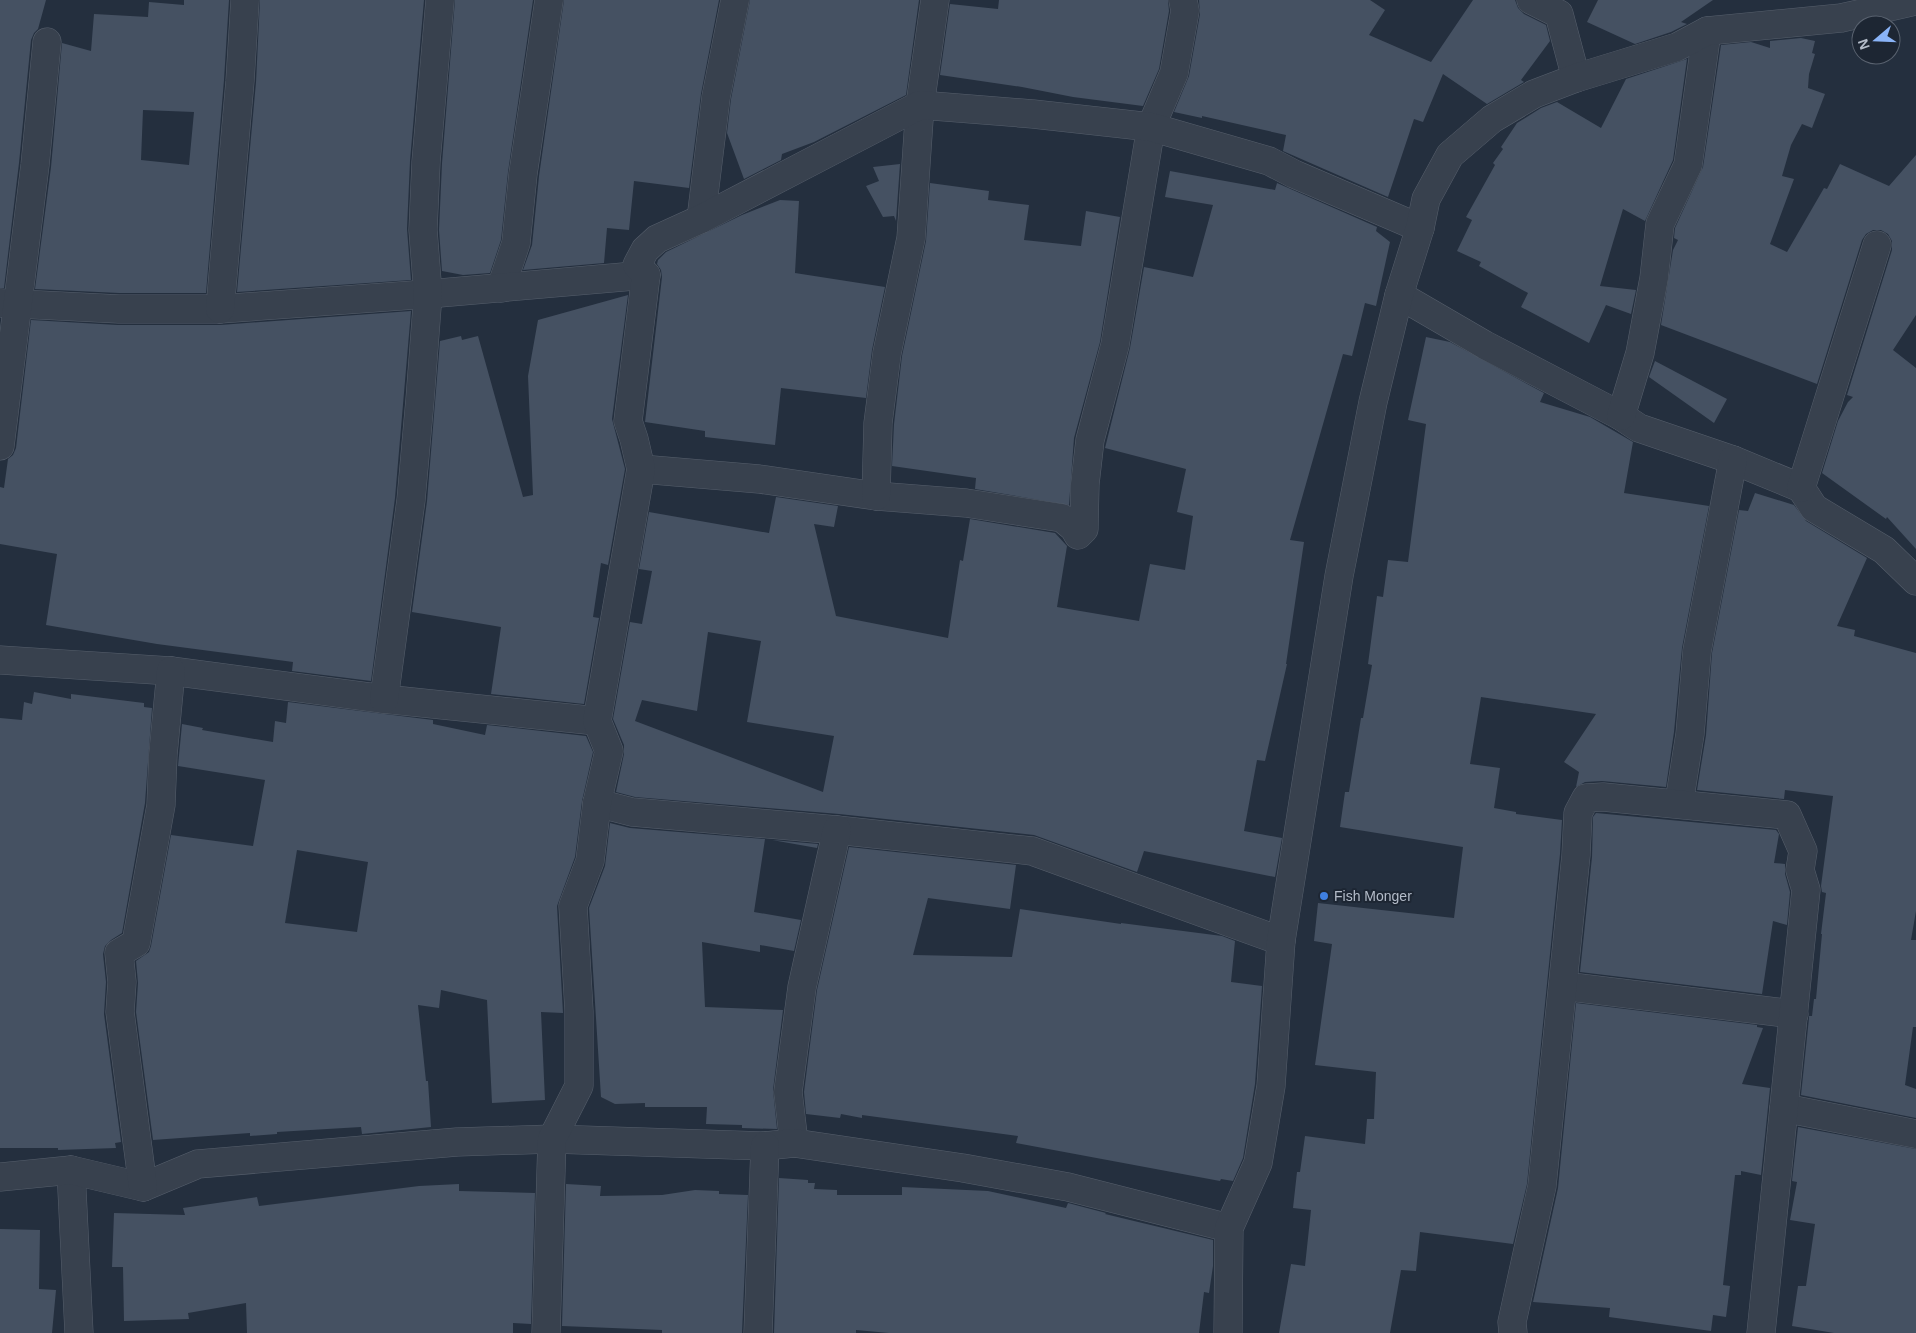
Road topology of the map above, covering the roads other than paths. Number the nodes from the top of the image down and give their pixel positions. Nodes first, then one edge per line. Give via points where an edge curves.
1 (245, 0) edge
2 (440, 0) edge
3 (549, 0) edge
4 (735, 0) edge
5 (935, 0) edge
6 (1183, 0) edge
7 (1531, 0) edge
8 (1916, 1) edge
9 (1562, 7) edge
10 (1707, 31) junction
11 (47, 42) dead end
12 (1576, 78) junction
13 (920, 105) junction
14 (1150, 127) junction
15 (701, 219) junction
16 (1420, 228) junction
17 (1876, 245) dead end
18 (646, 275) junction
19 (501, 288) junction
20 (428, 294) junction
21 (1399, 296) junction
22 (9, 303) edge
23 (220, 309) junction
24 (1621, 416) junction
25 (0, 446) edge
26 (1733, 460) junction
27 (641, 469) junction
28 (1801, 488) junction
29 (876, 496) junction
30 (1916, 581) edge
31 (0, 660) edge
32 (171, 671) junction
33 (384, 699) junction
34 (597, 721) junction
35 (597, 803) junction
36 (1679, 803) junction
37 (837, 830) junction
38 (1281, 941) junction
39 (1563, 986) junction
40 (1794, 1014) junction
41 (1784, 1108) junction
42 (1916, 1134) edge
43 (552, 1139) junction
44 (794, 1143) junction
45 (765, 1146) junction
46 (71, 1170) junction
47 (0, 1177) edge
48 (143, 1186) junction
49 (1229, 1228) junction
50 (79, 1333) edge
51 (546, 1333) edge
52 (758, 1333) edge
53 (1228, 1333) edge
54 (1513, 1333) edge
55 (1761, 1333) edge

1 - 23 street
2 - 20 street via 423,230
3 - 19 street via 516,243
4 - 15 street via 716,97
5 - 13 street
6 - 14 street via 1185,11 1174,73
7 - 9 street
8 - 10 street via 1841,18
9 - 12 street
10 - 12 street via 1677,47
10 - 24 street via 1688,165 1660,224 1640,354
11 - 22 street via 35,165
12 - 16 street via 1534,94 1492,119 1450,154 1426,199
13 - 14 street
13 - 15 street
13 - 29 street via 911,238 887,353 878,423
14 - 16 street via 1270,161
14 - 29 street via 1115,345 1090,440 1084,529 1078,536 1062,518 966,503
15 - 18 street via 657,239 645,250 637,266
16 - 21 street
17 - 28 street
18 - 19 street
18 - 27 street via 628,421
19 - 20 street
20 - 23 street
20 - 33 street via 411,500
21 - 24 street
21 - 38 street via 1373,402 1340,576
22 - 23 street via 119,309
22 - 25 street
24 - 26 street via 1639,428
26 - 28 street
26 - 36 street via 1697,651 1690,734
27 - 29 street via 759,479
27 - 34 street
28 - 30 street via 1814,508 1884,550
31 - 32 street
32 - 33 street
32 - 48 street via 161,805 136,943 119,953 122,982 120,1012
33 - 34 street
34 - 35 street via 609,751
35 - 37 street via 632,812
35 - 43 street via 590,861 573,906 579,1010 578,1086
36 - 39 street via 1586,798 1578,813
36 - 40 street via 1787,815 1803,851 1800,870 1806,890
37 - 38 street via 1032,851
37 - 44 street via 801,996 788,1092
38 - 49 street via 1271,1086 1258,1163
39 - 40 street
39 - 54 street via 1542,1186 1512,1322
40 - 41 street
41 - 42 street
41 - 55 street
43 - 45 street
43 - 48 street via 457,1142 198,1164
43 - 51 street
44 - 45 street
44 - 49 street via 1068,1187
45 - 52 street
46 - 47 street
46 - 48 street
46 - 50 street
49 - 53 street

